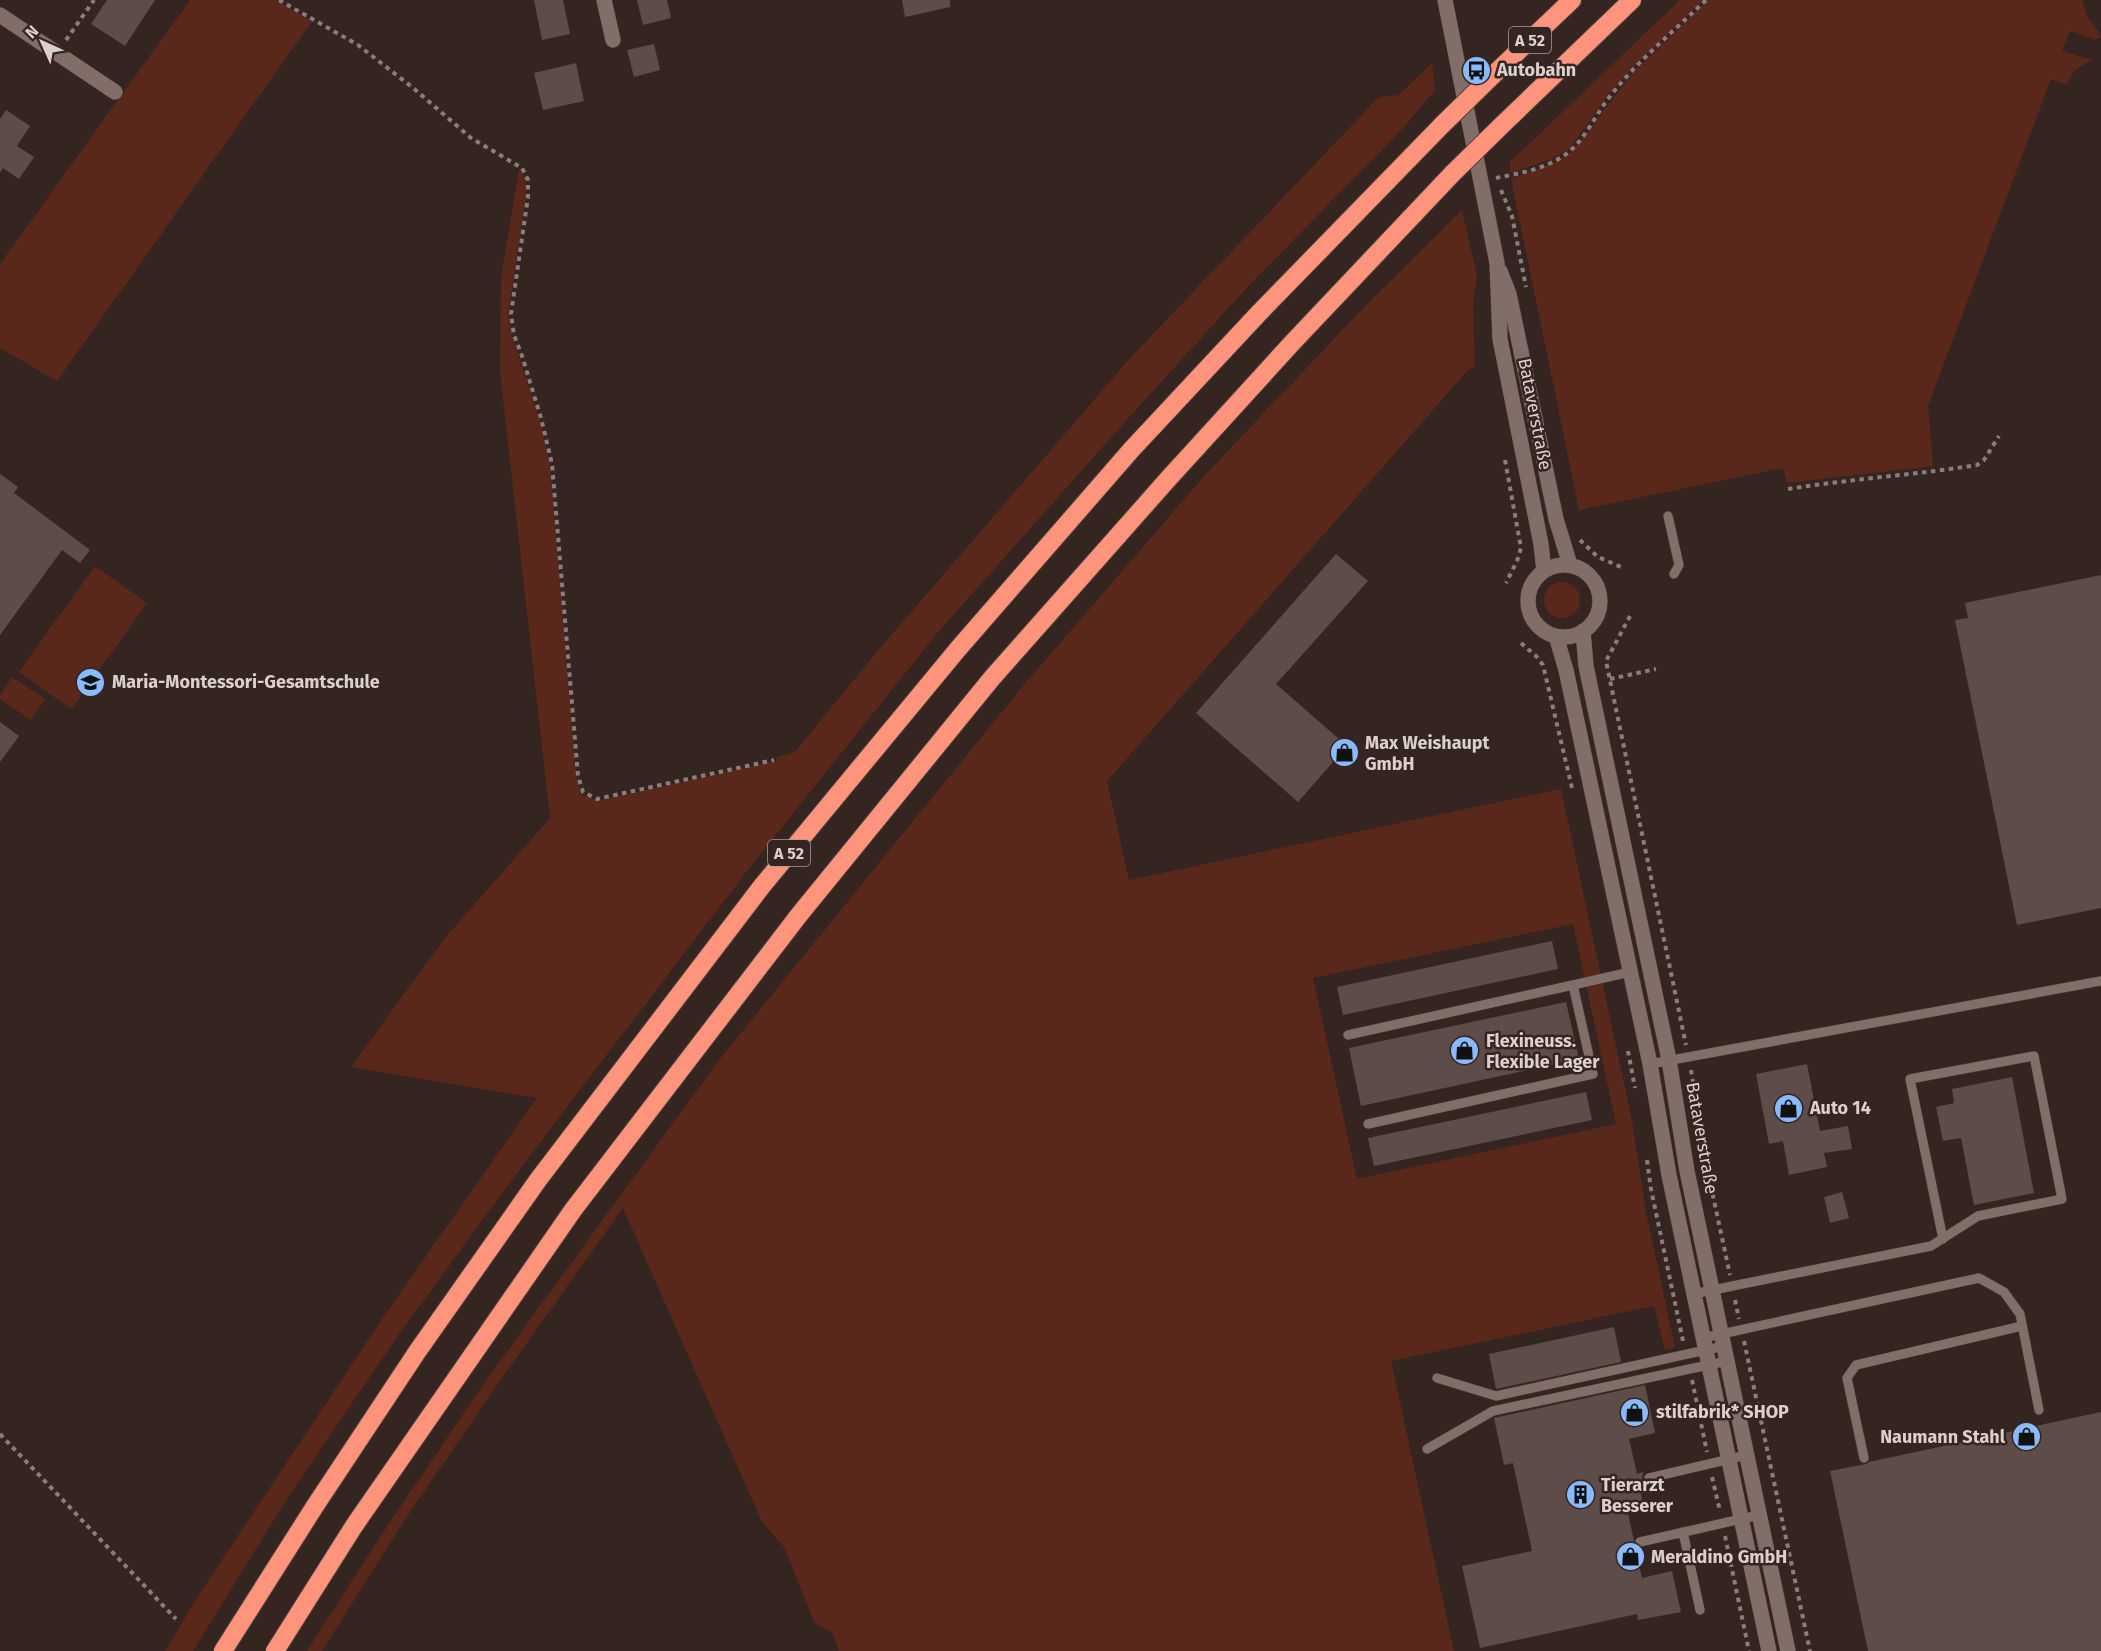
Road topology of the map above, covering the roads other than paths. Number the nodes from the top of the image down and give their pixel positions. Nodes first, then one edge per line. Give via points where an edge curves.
1 (604, 0) edge
2 (1445, 0) edge
3 (1572, 0) edge
4 (1632, 0) edge
5 (0, 15) edge
6 (614, 40) dead end
7 (115, 92) dead end
8 (1497, 263) junction
9 (1668, 516) dead end
10 (1570, 565) junction
11 (1544, 571) junction
12 (1674, 574) dead end
13 (1583, 632) junction
14 (1556, 636) junction
15 (1630, 972) junction
16 (2101, 981) edge
17 (1573, 985) junction
18 (1348, 1035) dead end
19 (1668, 1060) junction
20 (1650, 1064) junction
21 (1368, 1124) dead end
22 (1943, 1239) junction
23 (1712, 1289) junction
24 (1693, 1294) junction
25 (2022, 1326) junction
26 (1724, 1347) junction
27 (1706, 1351) junction
28 (1437, 1378) dead end
29 (2039, 1410) dead end
30 (1427, 1449) dead end
31 (1747, 1455) junction
32 (1864, 1458) dead end
33 (1729, 1460) junction
34 (1649, 1478) dead end
35 (1759, 1515) junction
36 (1742, 1519) junction
37 (1683, 1532) junction
38 (1640, 1542) dead end
39 (1700, 1610) dead end
40 (223, 1651) edge
41 (274, 1651) edge
42 (1769, 1651) edge
43 (1788, 1651) edge

1 - 6 street
2 - 8 street, Bataverstraße
3 - 40 highway, A 52, bridge via 1442,125 1132,449 958,649 762,886 538,1180 437,1323
4 - 41 highway, A 52, bridge via 1453,173 1293,342 992,678 799,915 573,1210 361,1516
5 - 7 street
8 - 10 street, Bataverstraße via 1509,294 1556,519
8 - 11 street, Bataverstraße via 1500,339
9 - 12 lane via 1679,565
10 - 11 street via 1556,565
10 - 13 street via 1585,571 1600,596 1599,609
11 - 14 street via 1528,595 1529,609 1534,621
13 - 14 street
13 - 19 street, Bataverstraße via 1586,666
14 - 15 street
15 - 17 lane
15 - 20 street
16 - 19 lane
17 - 18 lane
17 - 21 lane via 1593,1074
19 - 20 lane
19 - 23 street, Bataverstraße
20 - 24 street
22 - 22 lane via 1978,1216 2062,1199 2034,1056 1910,1079
22 - 23 lane via 1931,1246
23 - 24 lane
23 - 26 street, Bataverstraße
24 - 27 street
25 - 26 lane via 2020,1314 2004,1292 1979,1278 1741,1329
25 - 29 lane
25 - 32 lane via 1856,1365 1847,1378
26 - 27 lane
26 - 27 lane
26 - 31 street, Bataverstraße
27 - 28 lane via 1496,1396
27 - 30 lane via 1689,1369 1493,1411
27 - 33 street
31 - 33 lane
31 - 35 street, Bataverstraße
33 - 34 lane
33 - 36 street
35 - 36 lane
35 - 43 street, Bataverstraße
36 - 37 lane
36 - 42 street
37 - 38 lane
37 - 39 lane

